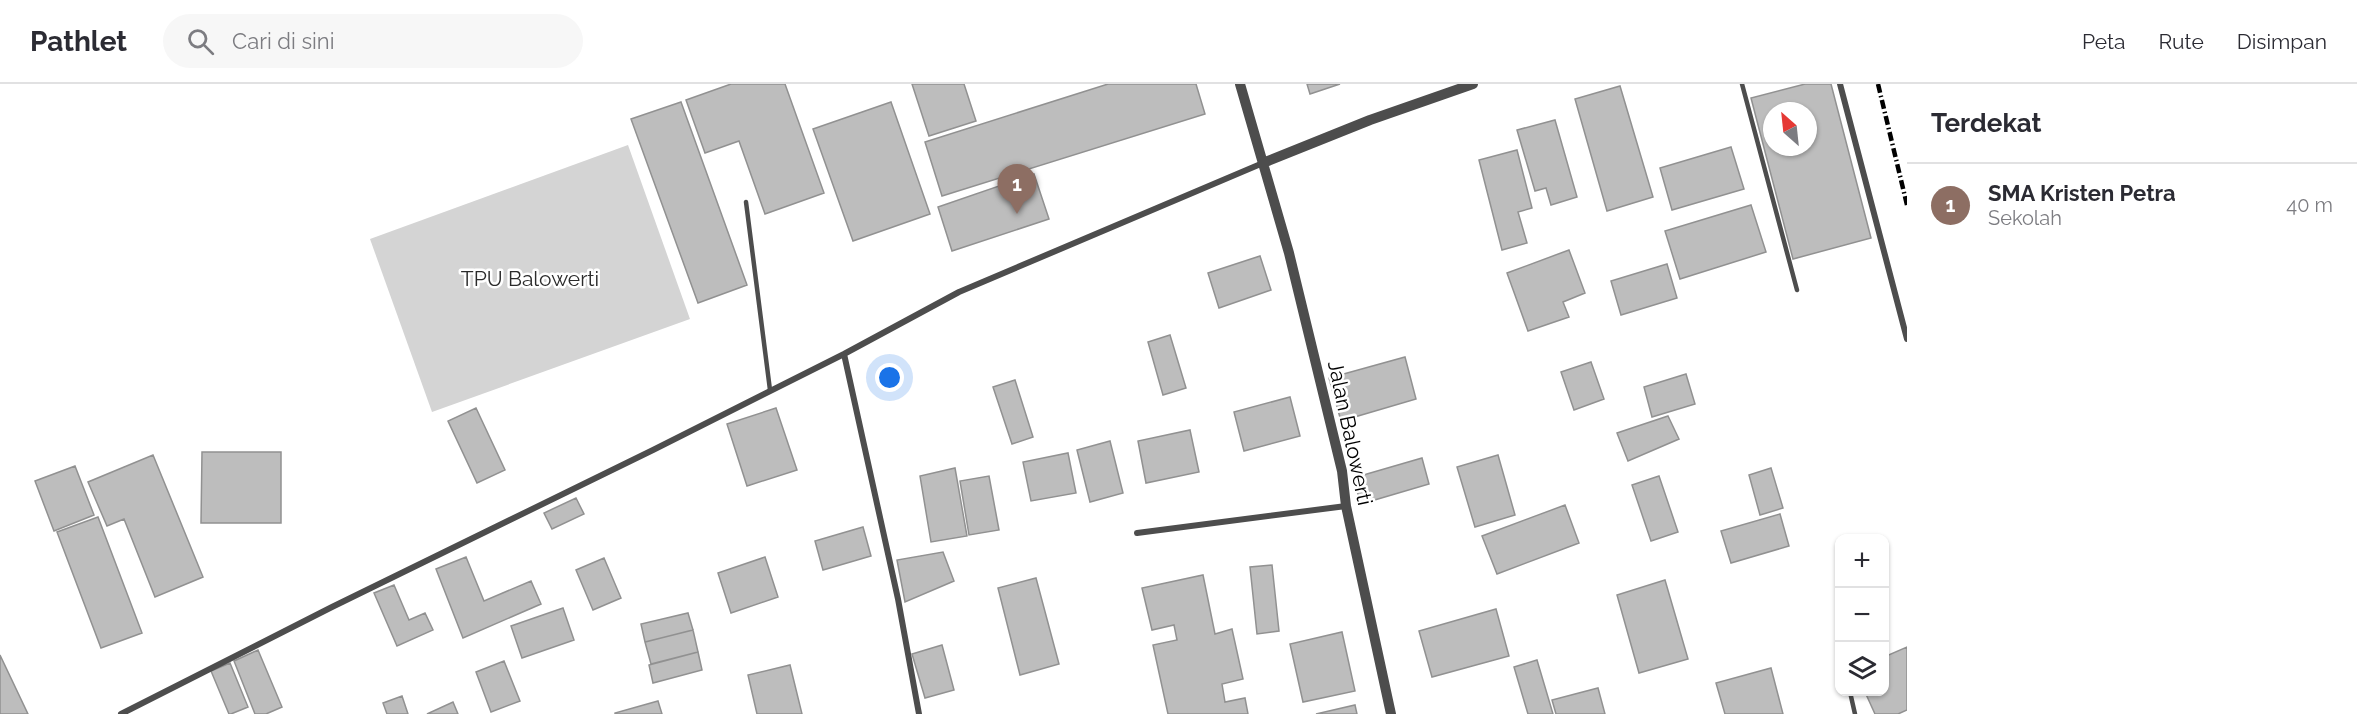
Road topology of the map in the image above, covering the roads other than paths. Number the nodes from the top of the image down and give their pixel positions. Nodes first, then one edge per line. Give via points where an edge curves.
1 (1240, 84) edge
2 (1473, 84) edge
3 (1742, 84) edge
4 (1840, 84) edge
5 (1263, 162) junction
6 (746, 202) dead end
7 (1797, 290) dead end
8 (1907, 339) edge
9 (844, 354) junction
10 (770, 390) junction
11 (1346, 506) junction
12 (1137, 533) dead end
13 (1851, 696) edge
14 (121, 714) edge
15 (919, 714) edge
16 (1391, 714) edge
17 (1855, 714) edge

1 - 5 street, Jalan Balowerti
2 - 5 street
3 - 7 lane
4 - 8 street
5 - 9 street via 959,292
5 - 11 street, Jalan Balowerti via 1342,471
6 - 10 lane
9 - 10 street
9 - 15 street
10 - 14 street
11 - 12 street
11 - 16 street, Jalan Balowerti
13 - 17 lane

